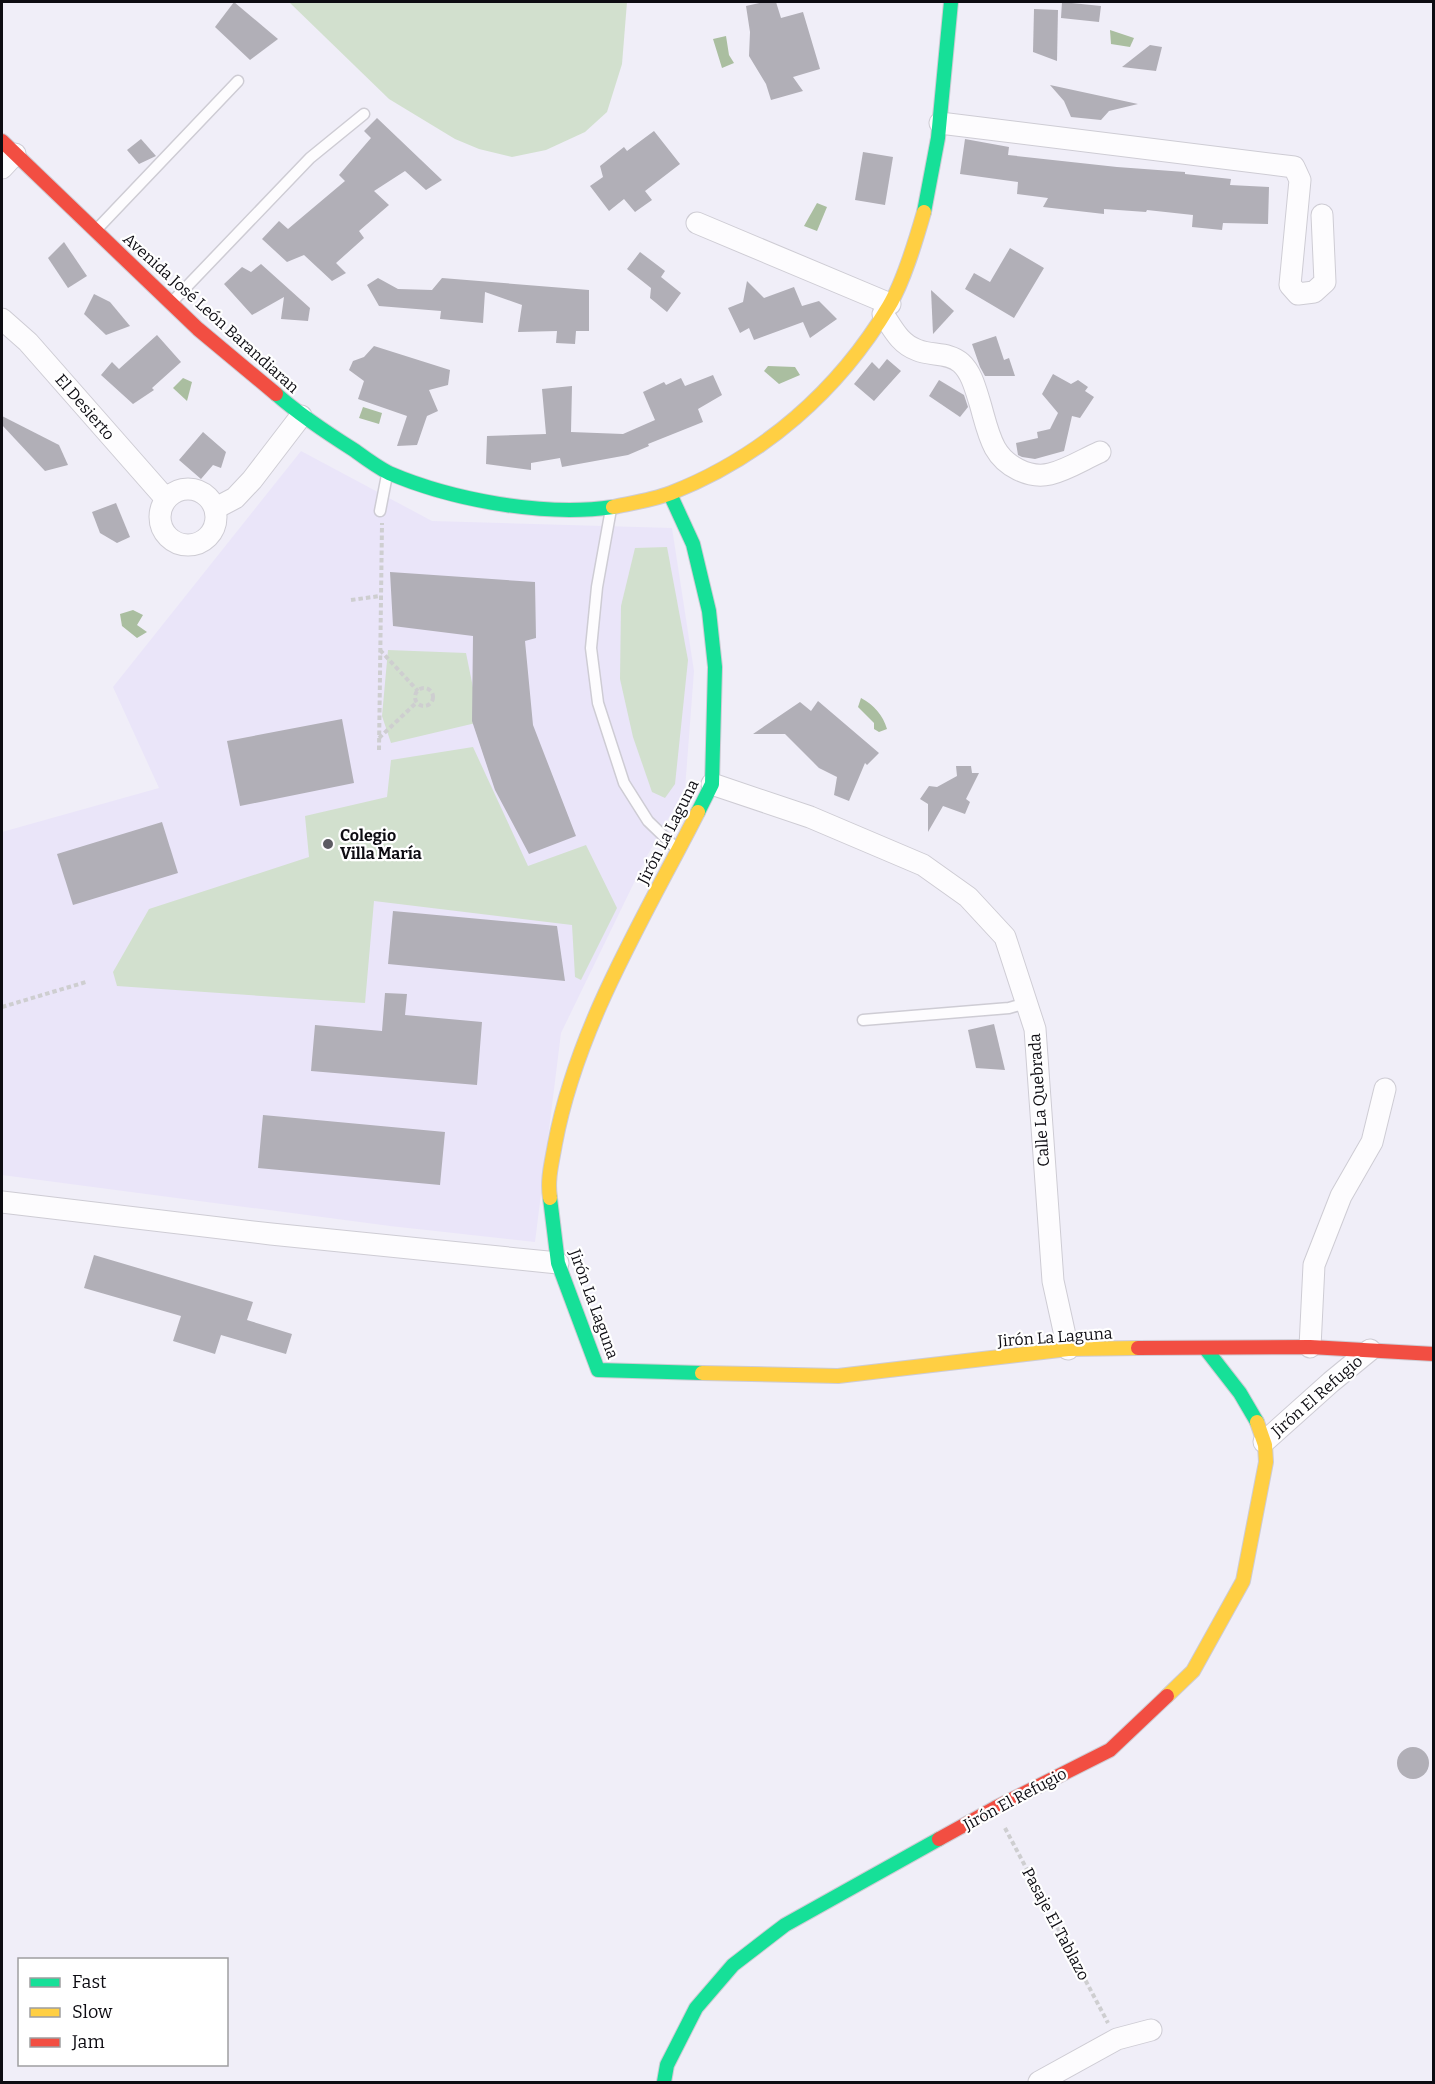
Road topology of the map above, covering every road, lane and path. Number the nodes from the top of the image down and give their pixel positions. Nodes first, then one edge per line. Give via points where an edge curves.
1 (951, 2) edge
2 (238, 81) dead end
3 (364, 114) dead end
4 (940, 123) junction
5 (6, 154) edge
6 (1322, 215) dead end
7 (697, 223) dead end
8 (96, 231) junction
9 (171, 303) junction
10 (887, 309) junction
11 (2, 319) edge
12 (301, 416) junction
13 (1100, 452) dead end
14 (387, 472) junction
15 (670, 494) junction
16 (166, 499) junction
17 (216, 508) junction
18 (611, 508) junction
19 (381, 516) joint
20 (380, 596) junction
21 (351, 600) dead end
22 (380, 650) junction
23 (418, 691) junction
24 (417, 702) junction
25 (379, 738) junction
26 (379, 750) dead end
27 (712, 784) junction
28 (678, 851) junction
29 (86, 982) dead end
30 (1026, 1003) junction
31 (2, 1007) edge
32 (863, 1020) dead end
33 (1385, 1089) dead end
34 (2, 1202) edge
35 (558, 1263) junction
36 (1310, 1347) junction
37 (1205, 1348) junction
38 (1068, 1349) junction
39 (1370, 1350) junction
40 (1434, 1354) edge
41 (1264, 1442) junction
42 (995, 1809) junction
43 (1151, 2030) dead end
44 (1117, 2039) junction
45 (664, 2082) edge
46 (1039, 2082) edge

1 - 4 street, Avenida José León Barandiaran
2 - 8 lane
3 - 9 lane via 310,158
4 - 6 street via 1294,167 1300,180 1290,285 1298,294 1314,292 1325,282
4 - 10 street, Avenida José León Barandiaran via 932,183 921,223
5 - 8 street, Avenida José León Barandiaran
7 - 10 street
8 - 9 street, Avenida José León Barandiaran
9 - 12 street, Avenida José León Barandiaran
10 - 13 street via 899,339 918,351 949,357 964,366 973,382 987,431 996,450 1011,466 1026,473 1051,474
10 - 15 street, Avenida José León Barandiaran via 850,362 814,402 774,436 733,463
11 - 16 street, El Desierto via 28,342
12 - 14 street, Avenida José León Barandiaran
12 - 17 street via 252,480 235,498
14 - 18 street, Avenida José León Barandiaran via 447,493 495,504 557,510
14 - 19 lane
15 - 18 street, Avenida José León Barandiaran
15 - 27 street, Jirón La Laguna via 693,544 709,611 715,667
16 - 17 street via 181,490 198,490
16 - 17 street via 160,517 162,526 166,535 183,545 202,542 210,535 215,527
18 - 28 lane via 591,648 598,703 624,783 648,821
19 - 20 path
20 - 21 path
20 - 22 path
22 - 23 path
22 - 25 path
23 - 24 path
23 - 24 path via 429,689 433,697 428,704
24 - 25 path
25 - 26 path
27 - 28 street, Jirón La Laguna
27 - 30 street, Calle La Quebrada via 810,817 923,865 968,897 1005,937
28 - 35 street, Jirón La Laguna via 597,1009 561,1112 548,1184
29 - 31 path
30 - 32 lane via 1009,1008
30 - 38 street, Calle La Quebrada via 1035,1029 1053,1281
33 - 36 street via 1372,1142 1341,1196 1314,1265
34 - 35 street
35 - 38 street, Jirón La Laguna via 598,1370 838,1376
36 - 37 street, Jirón La Laguna
36 - 39 street, Jirón La Laguna
37 - 38 street, Jirón La Laguna
37 - 41 street, Jirón El Refugio via 1236,1387
39 - 40 street, Jirón La Laguna
39 - 41 street, Jirón El Refugio
41 - 42 street, Jirón El Refugio via 1266,1462 1243,1581 1193,1671 1110,1750
42 - 44 path, Pasaje El Tablazo
42 - 45 street, Jirón El Refugio via 785,1925 733,1965 696,2008 667,2065
43 - 44 street
44 - 46 street

